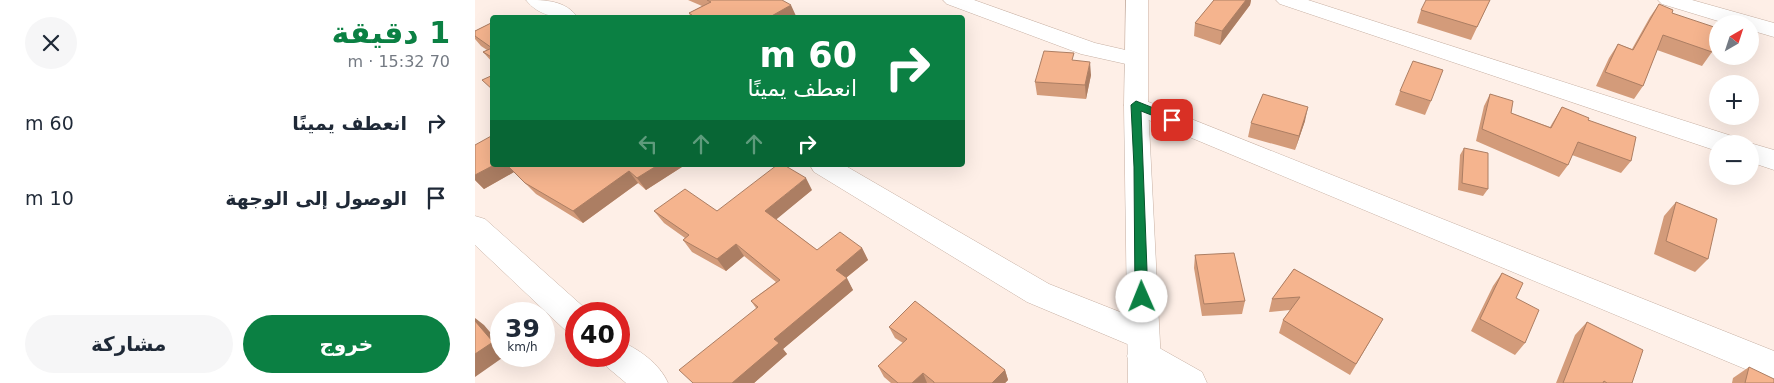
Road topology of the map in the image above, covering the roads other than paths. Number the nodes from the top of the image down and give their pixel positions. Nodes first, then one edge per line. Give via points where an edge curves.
1 (537, 0) edge
2 (954, 0) edge
3 (1137, 0) edge
4 (1287, 0) edge
5 (1669, 0) edge
6 (562, 15) edge
7 (1774, 30) edge
8 (1135, 60) junction
9 (1136, 105) junction
10 (1709, 138) edge
11 (1759, 155) edge
12 (1774, 160) edge
13 (826, 167) edge
14 (475, 227) edge
15 (565, 310) edge
16 (1144, 358) edge
17 (630, 365) edge
18 (1774, 366) edge
19 (651, 383) edge
20 (1190, 383) edge

1 - 6 street
2 - 8 street via 1089,49
3 - 8 street
4 - 10 street
5 - 7 street
8 - 9 street
9 - 16 street
9 - 18 street
11 - 12 street
13 - 16 street via 1038,293 1079,311
14 - 15 street
16 - 20 street
17 - 19 street

